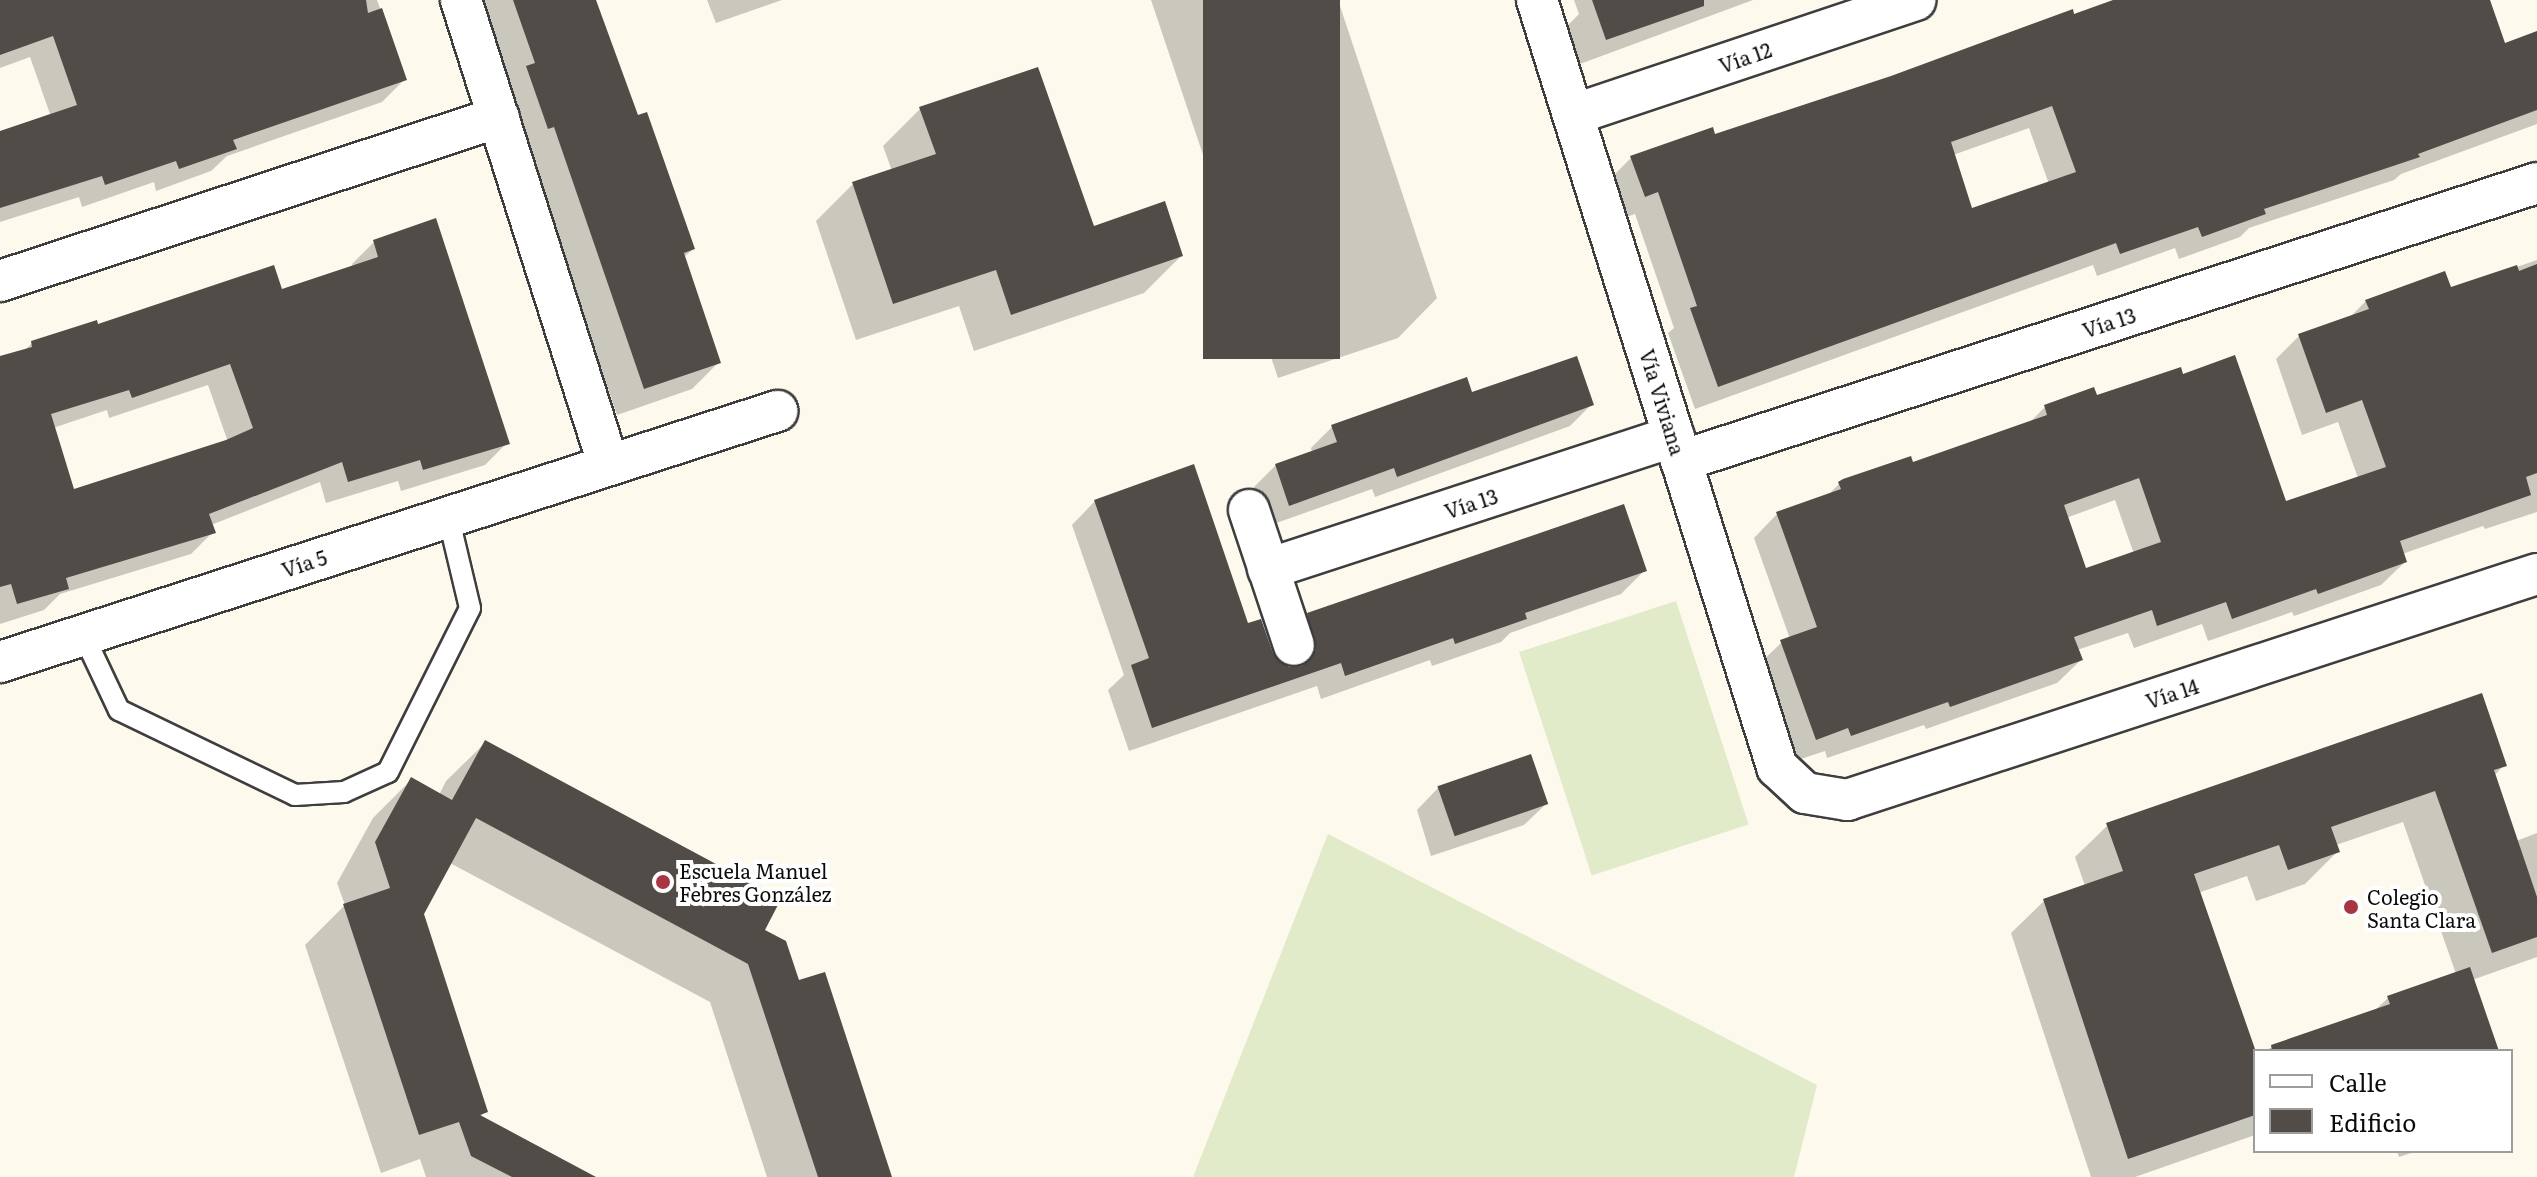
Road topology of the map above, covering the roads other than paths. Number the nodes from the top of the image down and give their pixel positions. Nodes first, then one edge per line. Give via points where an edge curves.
1 (461, 0) edge
2 (1537, 0) edge
3 (1915, 0) edge
4 (1575, 114) junction
5 (499, 117) junction
6 (2537, 183) edge
7 (0, 281) edge
8 (777, 411) dead end
9 (1678, 448) junction
10 (608, 464) junction
11 (1249, 510) dead end
12 (448, 516) junction
13 (1268, 569) junction
14 (2537, 574) edge
15 (83, 634) junction
16 (1294, 645) dead end
17 (0, 662) edge
18 (1805, 793) joint

1 - 5 street
2 - 4 street, Vía Viviana
3 - 4 street, Vía 12
4 - 9 street, Vía Viviana
5 - 7 street
5 - 10 street
6 - 9 street, Vía 13
8 - 10 street, Vía 5
9 - 13 street, Vía 13
9 - 18 street, Vía Viviana via 1777,767
10 - 12 street, Vía 5
11 - 13 street
12 - 15 street, Vía 5
12 - 15 lane via 470,608 388,772 344,792 295,795 119,710
13 - 16 street
14 - 18 street, Vía 14 via 1847,800
15 - 17 street, Vía 5

